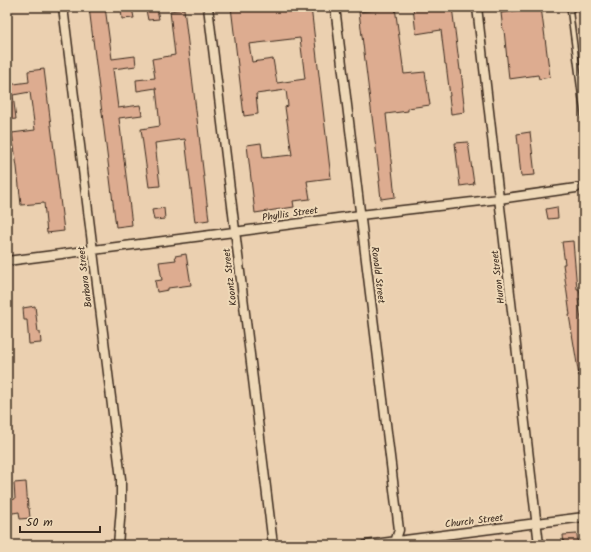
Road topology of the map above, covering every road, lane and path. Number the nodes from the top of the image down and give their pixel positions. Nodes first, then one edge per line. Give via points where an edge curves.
1 (62, 7) edge
2 (208, 7) edge
3 (335, 7) edge
4 (477, 7) edge
5 (574, 7) edge
6 (582, 94) edge
7 (584, 119) edge
8 (576, 188) dead end
9 (499, 199) junction
10 (360, 215) junction
11 (234, 232) junction
12 (92, 250) junction
13 (7, 261) edge
14 (584, 517) edge
15 (537, 523) junction
16 (394, 543) edge
17 (118, 545) edge
18 (273, 545) edge
19 (366, 545) edge
20 (540, 545) edge

1 - 12 street, Barbara Street
2 - 11 street, Koontz Street
3 - 10 street, Ronald Street
4 - 9 street, Huron Street
5 - 6 lane via 570,11
6 - 7 lane
8 - 9 street, Phyllis Street
9 - 10 street, Phyllis Street
9 - 15 street, Huron Street
10 - 11 street, Phyllis Street
10 - 16 street, Ronald Street via 399,530
11 - 12 street, Phyllis Street
11 - 18 street, Koontz Street
12 - 13 street, Phyllis Street
12 - 17 street, Barbara Street via 121,479
14 - 15 street, Church Street
15 - 16 street, Church Street
15 - 20 street, Huron Street
16 - 19 street, Church Street

